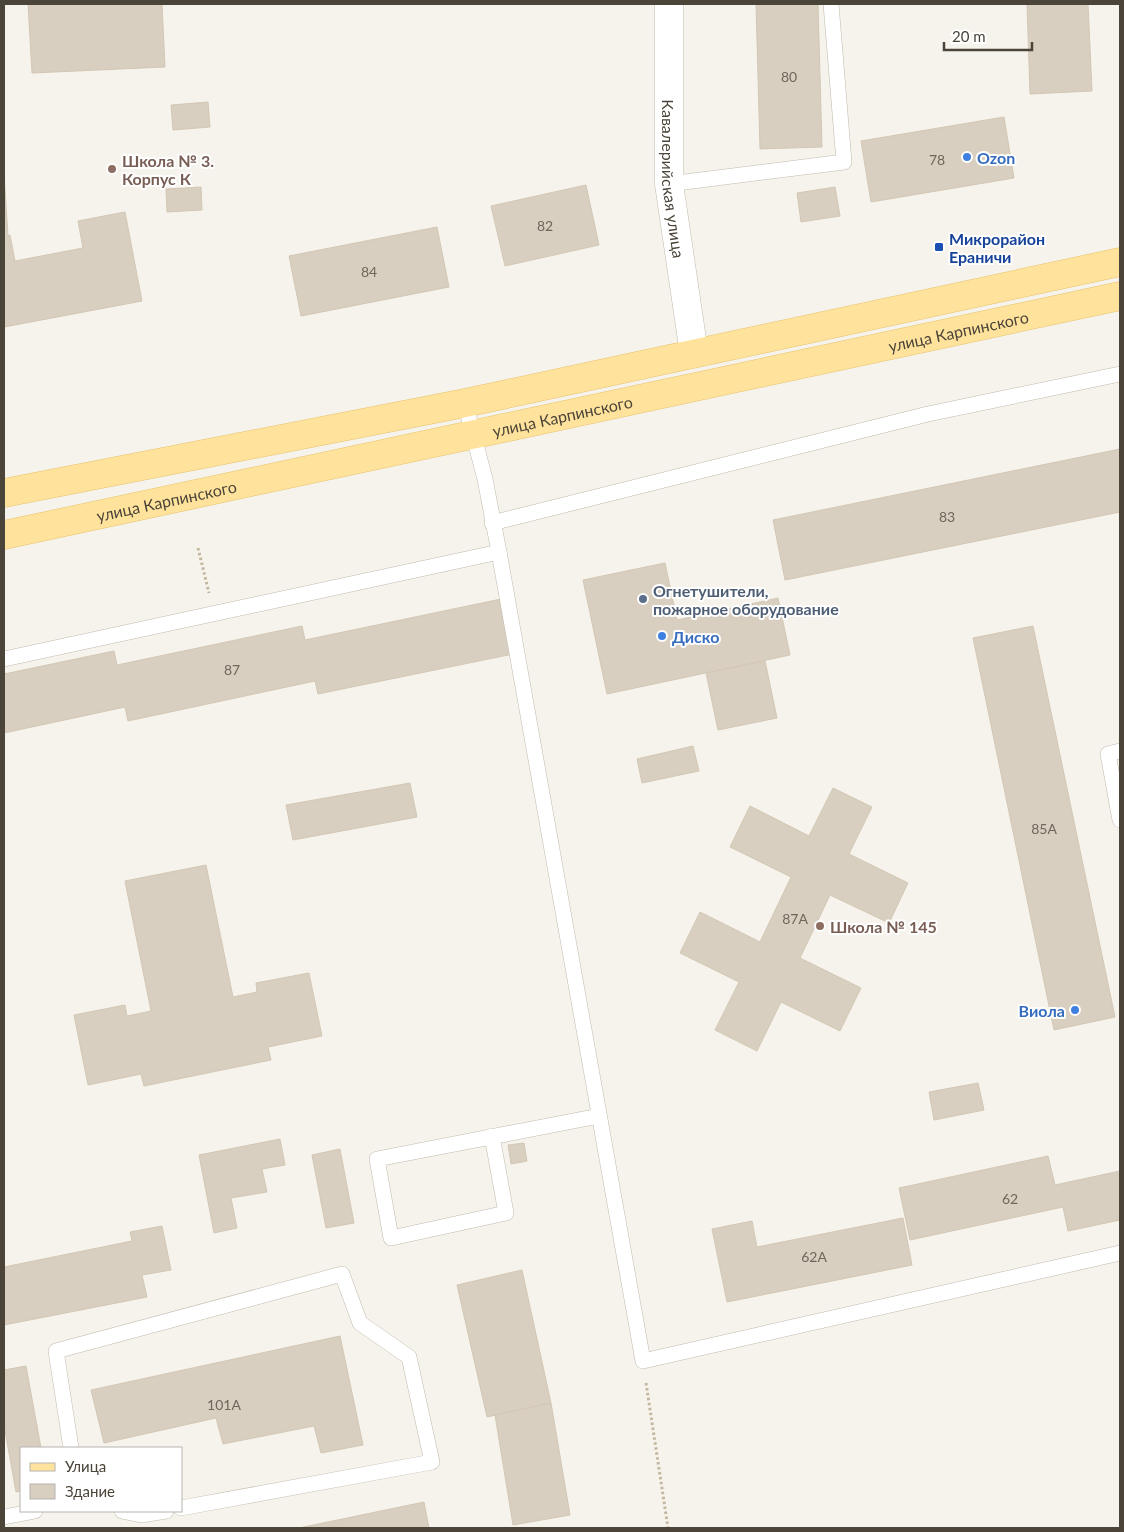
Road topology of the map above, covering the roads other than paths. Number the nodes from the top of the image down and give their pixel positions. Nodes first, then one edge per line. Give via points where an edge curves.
1 (670, 4) edge
2 (831, 4) edge
3 (669, 184) junction
4 (1120, 262) edge
5 (1120, 296) edge
6 (694, 353) junction
7 (1120, 374) edge
8 (465, 403) junction
9 (473, 436) junction
10 (4, 493) edge
11 (492, 523) junction
12 (4, 535) edge
13 (499, 552) junction
14 (4, 659) edge
15 (1120, 751) edge
16 (1120, 820) edge
17 (599, 1116) junction
18 (492, 1136) junction
19 (1120, 1253) edge
20 (71, 1447) edge
21 (182, 1508) edge
22 (30, 1512) edge
23 (127, 1512) edge
24 (160, 1512) edge
25 (4, 1517) edge

1 - 3 street, Кавалерийская улица
2 - 3 lane via 844,162
3 - 6 street, Кавалерийская улица
4 - 6 main road, улица Карпинского
5 - 9 main road, улица Карпинского
6 - 8 main road, улица Карпинского
7 - 11 lane via 928,414
8 - 9 lane
8 - 10 main road, улица Карпинского
9 - 11 lane via 485,479
9 - 12 main road, улица Карпинского
11 - 13 lane
13 - 14 lane
13 - 17 lane
15 - 16 lane via 1108,754
17 - 18 lane
17 - 19 lane via 643,1361
18 - 18 lane via 506,1213 391,1238 377,1159
20 - 21 lane via 56,1351 342,1274 360,1323 409,1356 432,1462
22 - 25 lane
23 - 24 lane via 141,1515

